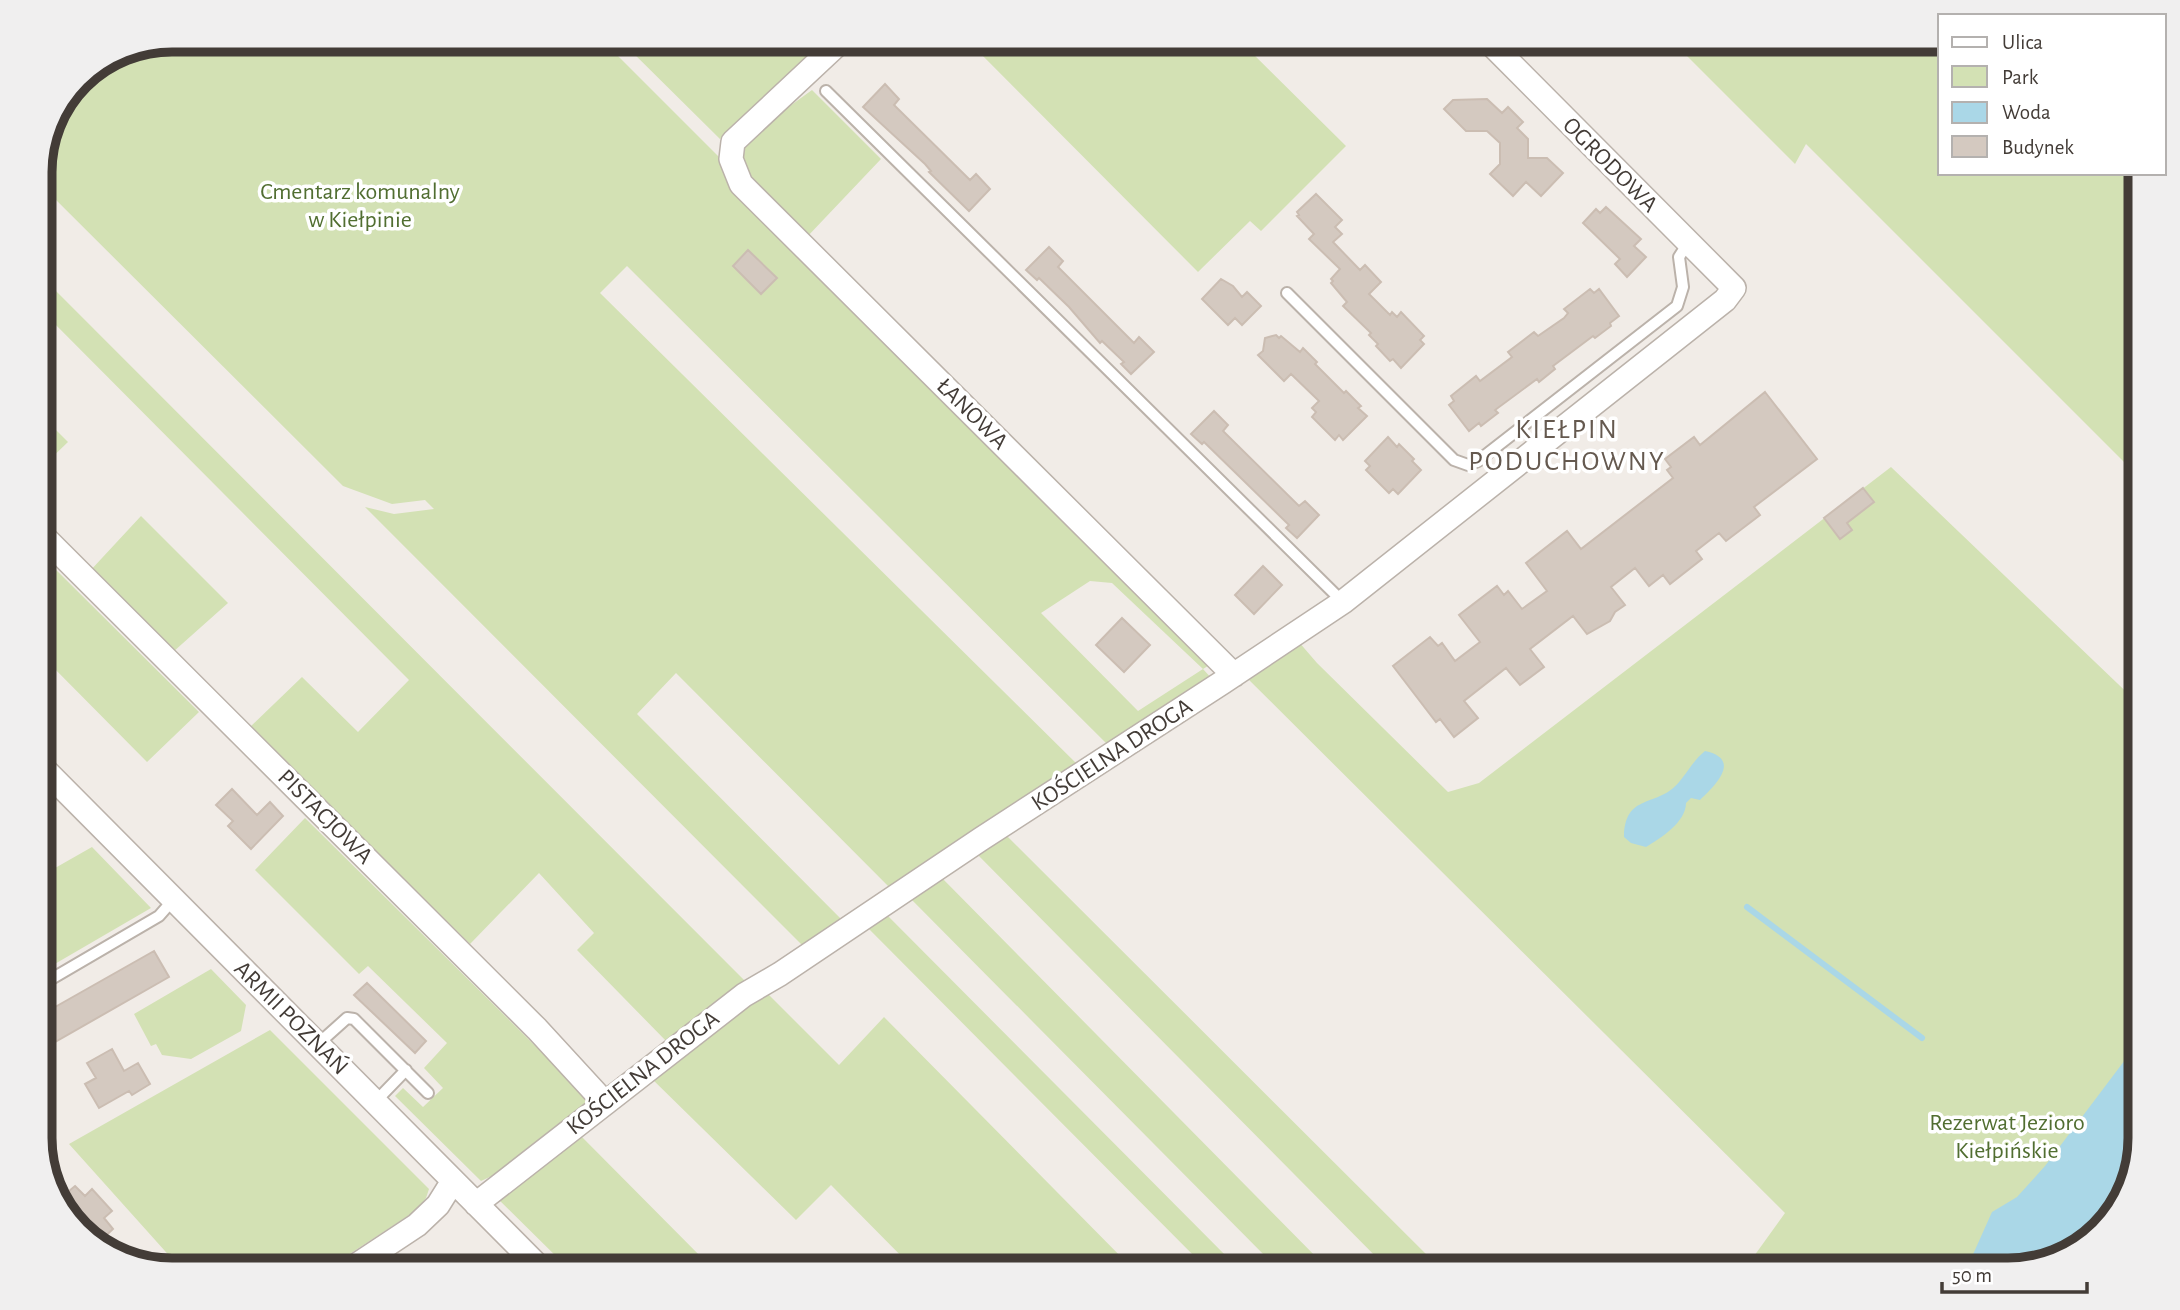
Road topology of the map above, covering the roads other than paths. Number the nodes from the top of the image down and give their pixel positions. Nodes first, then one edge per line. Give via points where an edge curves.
1 (829, 52) edge
2 (1499, 52) edge
3 (826, 91) dead end
4 (1688, 243) junction
5 (1734, 288) joint
6 (1287, 293) dead end
7 (53, 546) edge
8 (1343, 602) junction
9 (1234, 675) junction
10 (53, 778) edge
11 (173, 900) junction
12 (53, 978) edge
13 (318, 1044) junction
14 (406, 1070) junction
15 (428, 1093) dead end
16 (375, 1102) junction
17 (606, 1103) junction
18 (453, 1181) junction
19 (476, 1203) junction
20 (367, 1258) edge
21 (530, 1258) edge

1 - 9 street, ŁANOWA via 733,142 731,159 741,184
2 - 4 street, OGRODOWA
3 - 8 lane
4 - 5 street, OGRODOWA
4 - 6 lane via 1679,257 1683,287 1677,306 1468,465 1454,460
5 - 8 street, KOŚCIELNA DROGA via 1714,310
7 - 17 street, PISTACJOWA
8 - 9 street, KOŚCIELNA DROGA
9 - 17 street, KOŚCIELNA DROGA via 744,995
10 - 11 street, ARMII POZNAŃ
11 - 12 lane via 159,916
11 - 13 street, ARMII POZNAŃ
13 - 14 lane via 342,1021 354,1019
13 - 16 street, ARMII POZNAŃ
14 - 15 lane
14 - 16 lane
16 - 18 street, ARMII POZNAŃ
17 - 19 street, KOŚCIELNA DROGA
18 - 19 street, ARMII POZNAŃ
18 - 20 street via 438,1205 417,1225
19 - 21 street, ARMII POZNAŃ

